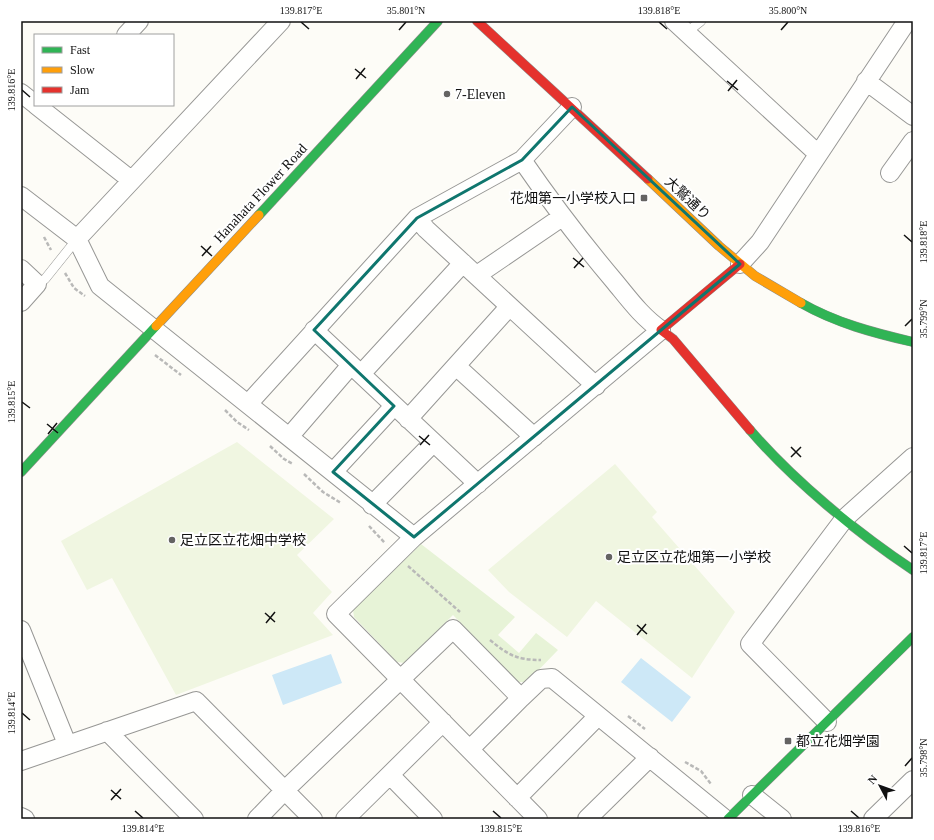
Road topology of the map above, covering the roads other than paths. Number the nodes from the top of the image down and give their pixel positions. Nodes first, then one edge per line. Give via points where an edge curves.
1 (139, 21) edge
2 (281, 21) edge
3 (438, 21) edge
4 (477, 21) edge
5 (701, 21) edge
6 (907, 21) edge
7 (680, 26) edge
8 (127, 34) edge
9 (866, 81) junction
10 (21, 93) edge
11 (34, 103) edge
12 (39, 106) edge
13 (572, 107) junction
14 (56, 111) edge
15 (913, 116) edge
16 (913, 141) edge
17 (818, 154) junction
18 (522, 160) junction
19 (890, 173) dead end
20 (131, 180) junction
21 (21, 196) edge
22 (417, 218) junction
23 (562, 218) junction
24 (76, 239) junction
25 (464, 263) junction
26 (740, 264) junction
27 (21, 269) edge
28 (477, 275) junction
29 (38, 284) junction
30 (21, 302) edge
31 (509, 306) junction
32 (153, 328) junction
33 (314, 330) junction
34 (661, 330) junction
35 (913, 342) edge
36 (456, 366) junction
37 (356, 370) junction
38 (596, 386) junction
39 (248, 404) junction
40 (394, 406) junction
41 (408, 419) junction
42 (534, 437) junction
43 (289, 438) junction
44 (433, 443) junction
45 (913, 457) edge
46 (21, 472) edge
47 (333, 472) junction
48 (478, 484) junction
49 (372, 505) junction
50 (845, 518) junction
51 (414, 537) junction
52 (913, 570) edge
53 (21, 630) edge
54 (913, 637) edge
55 (401, 680) junction
56 (521, 698) junction
57 (598, 716) junction
58 (444, 722) junction
59 (827, 722) junction
60 (106, 731) junction
61 (67, 744) junction
62 (470, 749) junction
63 (650, 757) junction
64 (21, 761) edge
65 (390, 775) junction
66 (913, 780) edge
67 (285, 790) junction
68 (752, 795) junction
69 (517, 798) junction
70 (21, 817) edge
71 (25, 819) edge
72 (194, 819) edge
73 (258, 819) edge
74 (313, 819) edge
75 (345, 819) edge
76 (433, 819) edge
77 (538, 819) edge
78 (587, 819) edge
79 (727, 819) edge
80 (782, 819) edge
81 (873, 819) edge

1 - 8 street
2 - 20 street
3 - 32 street, Hanahata Flower Road
4 - 13 street, 大鷲通り
5 - 7 lane
6 - 9 street
7 - 17 street
9 - 15 street
9 - 17 street
10 - 11 street
12 - 14 street
13 - 18 street
13 - 26 street, 大鷲通り
14 - 20 street
16 - 19 street
17 - 26 street via 760,242
18 - 22 street
18 - 23 street
20 - 24 street
21 - 24 street
22 - 25 street
22 - 33 street
23 - 28 street
23 - 34 street via 647,321
24 - 29 lane via 45,280
24 - 32 street via 100,286
25 - 28 street
25 - 37 street
26 - 34 street
26 - 35 street, 大鷲通り via 779,291 812,309 868,332
27 - 29 street
28 - 31 street
29 - 30 street
31 - 36 street
31 - 38 street
32 - 39 street
32 - 46 street, Hanahata Flower Road
33 - 37 street
33 - 39 street
34 - 38 street
34 - 50 street via 673,340 784,465
36 - 41 street
36 - 42 street
37 - 40 street
37 - 43 street
38 - 42 street
39 - 43 street
40 - 41 street
40 - 47 street
41 - 44 street
42 - 48 street
43 - 47 street
44 - 48 street
44 - 49 street
45 - 50 street
47 - 49 street
48 - 51 street
49 - 51 street
50 - 52 street via 883,550
50 - 59 street via 750,644
51 - 55 street via 336,614
53 - 61 street
54 - 59 street
55 - 56 street via 453,629
55 - 58 street
55 - 67 street
56 - 57 street via 541,679 548,677
56 - 62 street
57 - 63 street
57 - 69 street
58 - 62 street
58 - 65 street
59 - 68 street
60 - 61 street
60 - 67 street via 196,701
60 - 72 street
61 - 64 street
62 - 69 street
63 - 78 street
63 - 79 street
65 - 75 street
65 - 76 street
66 - 81 street
67 - 73 street
67 - 74 street
68 - 79 street
68 - 80 street
69 - 77 street
70 - 71 street

